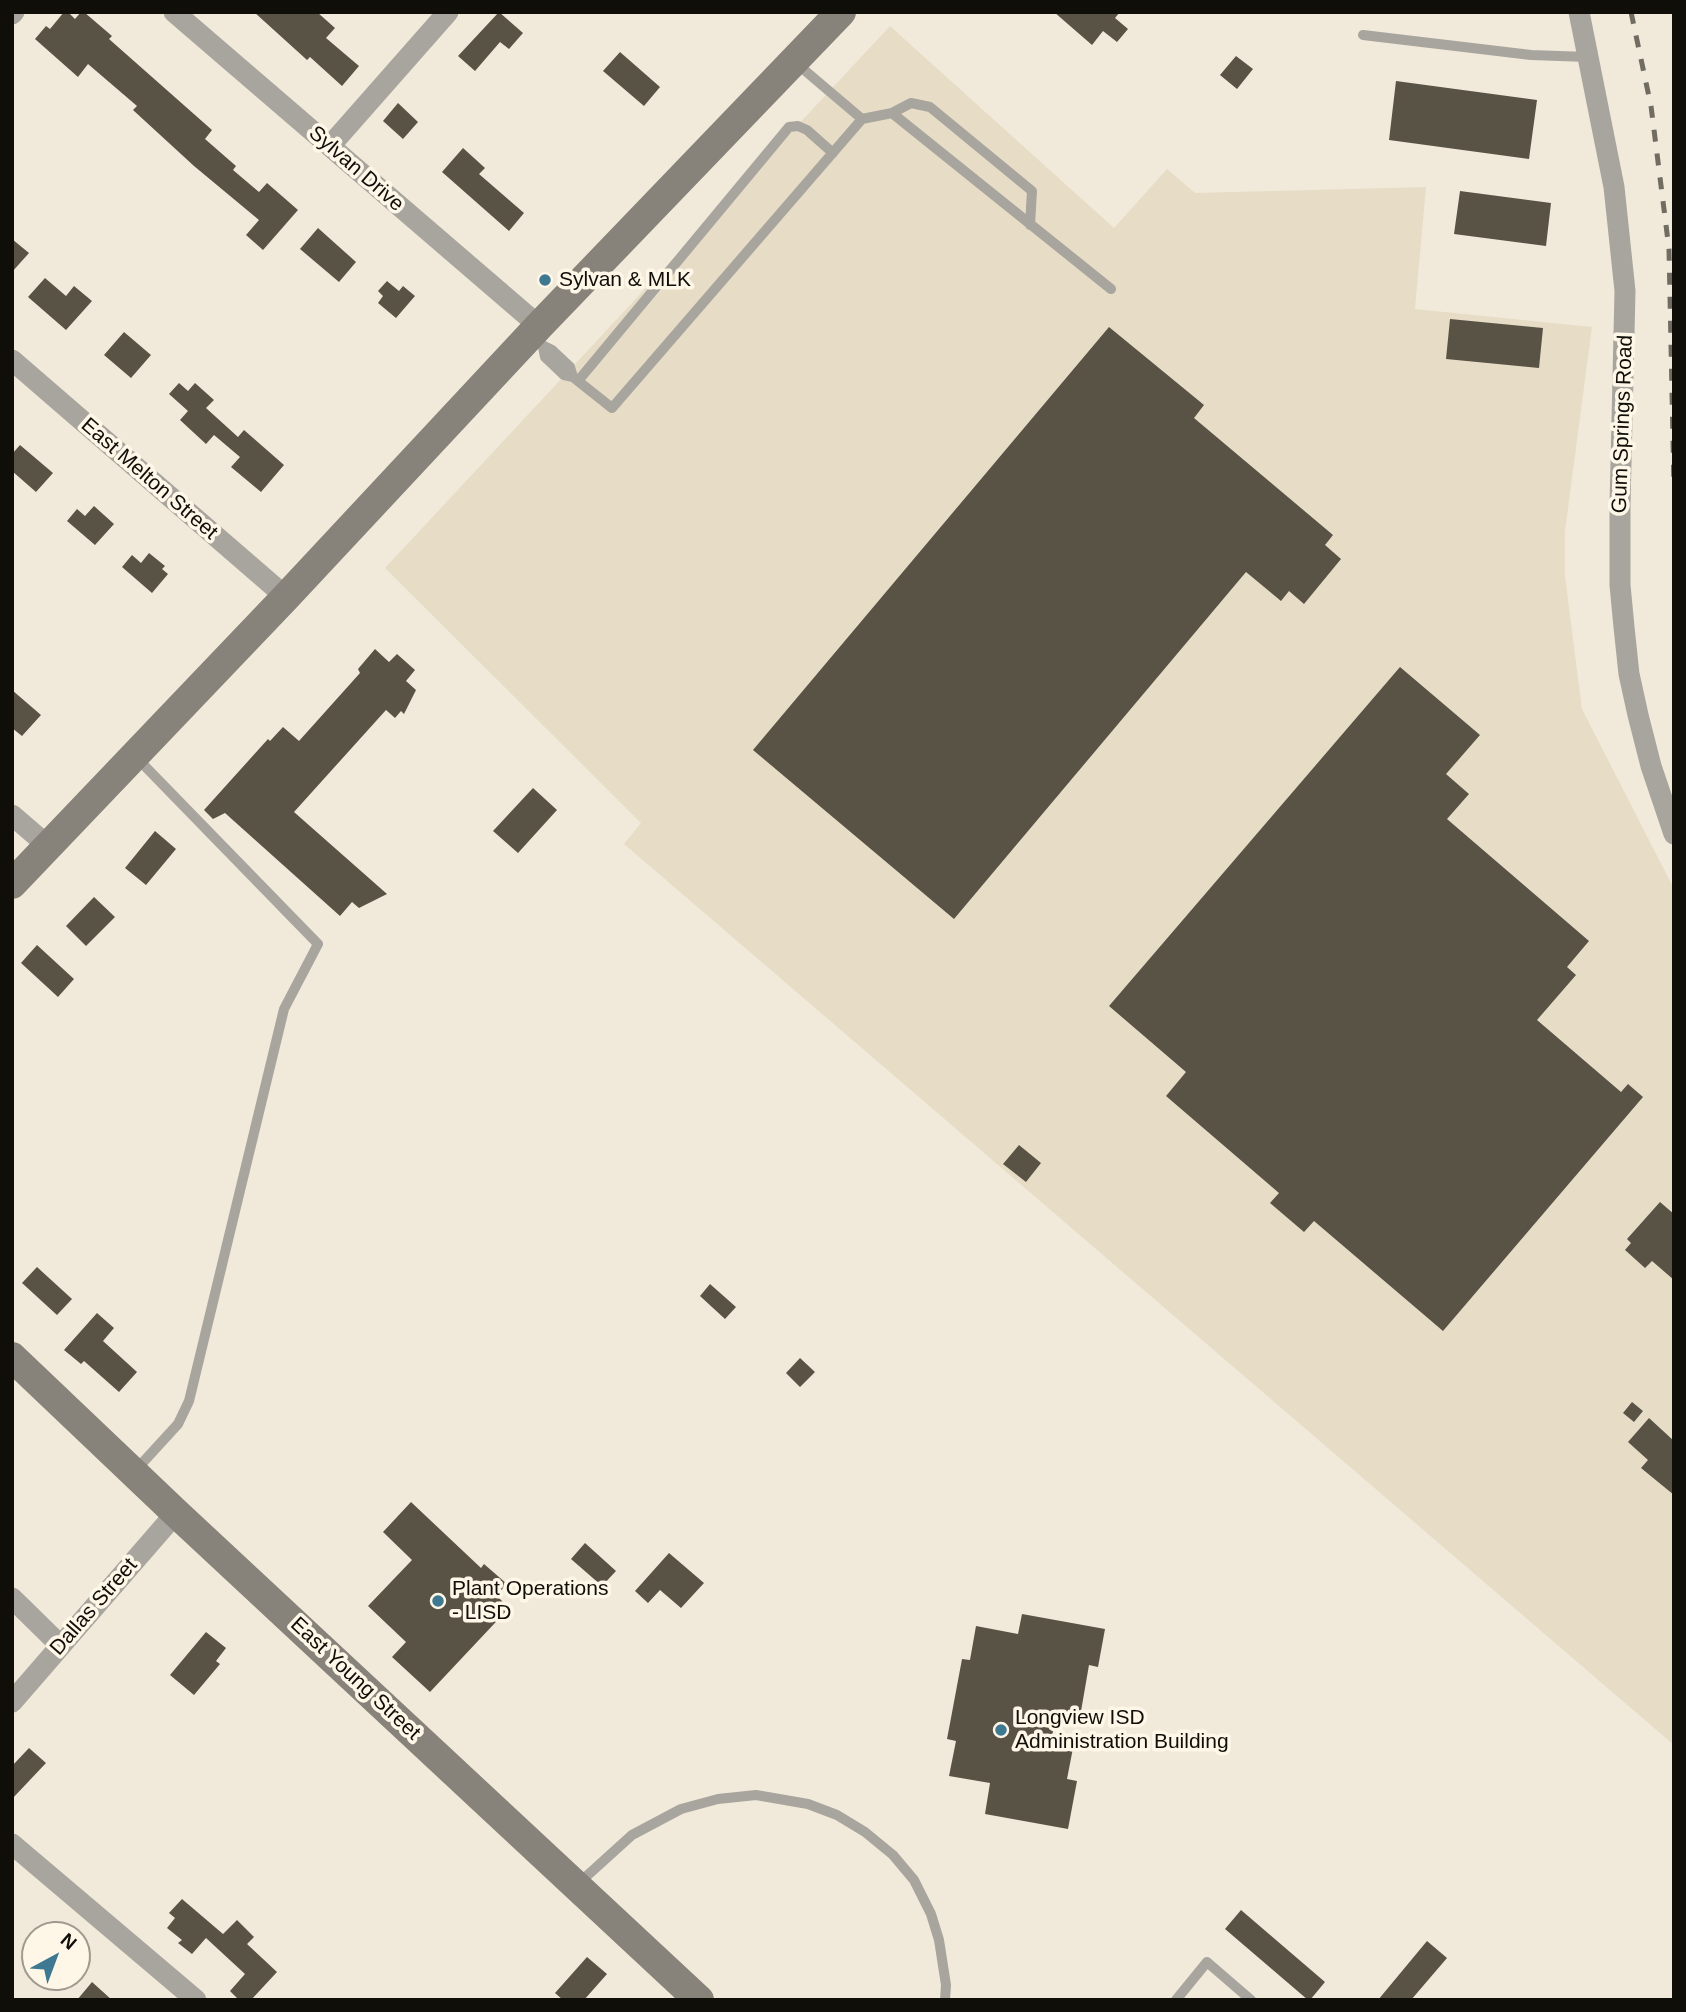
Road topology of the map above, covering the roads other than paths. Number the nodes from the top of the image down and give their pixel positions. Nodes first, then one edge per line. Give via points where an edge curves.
1 (174, 12) edge
2 (448, 12) edge
3 (841, 12) edge
4 (1579, 12) edge
5 (1363, 35) dead end
6 (1588, 57) junction
7 (794, 61) junction
8 (892, 113) junction
9 (862, 119) junction
10 (330, 146) junction
11 (833, 153) junction
12 (1030, 225) junction
13 (1111, 289) dead end
14 (537, 336) junction
15 (12, 360) edge
16 (575, 379) junction
17 (286, 597) junction
18 (135, 756) junction
19 (12, 815) edge
20 (1674, 834) edge
21 (48, 846) junction
22 (12, 884) edge
23 (12, 1357) edge
24 (133, 1473) junction
25 (176, 1513) junction
26 (12, 1598) edge
27 (60, 1645) junction
28 (12, 1702) edge
29 (12, 1844) edge
30 (576, 1885) junction
31 (196, 2000) edge
32 (699, 2000) edge
33 (945, 2000) edge
34 (1176, 2000) edge
35 (1251, 2000) edge

1 - 10 street, Sylvan Drive
2 - 10 street
3 - 7 street
4 - 6 street, Gum Springs Road
5 - 6 lane via 1531,55
6 - 20 street, Gum Springs Road via 1614,187 1625,291 1620,518 1623,627 1638,715
7 - 9 lane
7 - 14 street
8 - 9 lane
8 - 12 lane
8 - 12 lane via 911,103 930,107 1032,191
9 - 11 lane
10 - 14 street, Sylvan Drive
11 - 16 lane via 807,131 789,127
11 - 16 lane via 612,408
12 - 13 lane
14 - 16 lane via 570,367
14 - 17 street
15 - 17 street, East Melton Street
17 - 18 street
18 - 21 street
18 - 24 lane via 318,944 284,1009 189,1401 178,1424
19 - 21 street
21 - 22 street
23 - 24 street, East Young Street
24 - 25 street, East Young Street
25 - 27 street, Dallas Street
25 - 30 street, East Young Street
26 - 27 street
27 - 28 street, Dallas Street
29 - 31 street
30 - 32 street, East Young Street
30 - 33 lane via 632,1835 681,1809 756,1795 807,1804 865,1832 914,1880 939,1940
34 - 35 lane via 1207,1962

